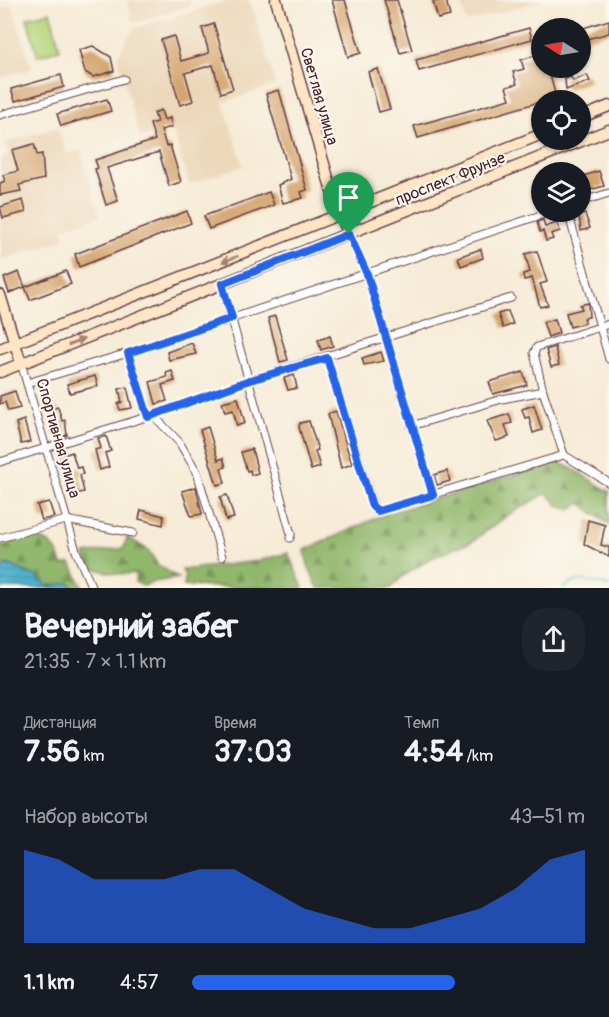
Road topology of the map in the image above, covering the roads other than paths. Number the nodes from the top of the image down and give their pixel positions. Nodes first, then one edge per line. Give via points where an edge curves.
1 (276, 0) edge
2 (124, 79) dead end
3 (609, 106) edge
4 (591, 113) edge
5 (0, 116) edge
6 (609, 131) edge
7 (531, 138) edge
8 (609, 193) edge
9 (591, 199) edge
10 (341, 215) junction
11 (531, 218) edge
12 (571, 222) edge
13 (349, 234) junction
14 (367, 274) junction
15 (222, 284) junction
16 (0, 295) edge
17 (512, 298) dead end
18 (232, 318) junction
19 (605, 325) edge
20 (387, 338) junction
21 (15, 343) junction
22 (0, 349) edge
23 (128, 353) junction
24 (327, 358) junction
25 (609, 359) edge
26 (21, 363) junction
27 (0, 372) edge
28 (250, 380) junction
29 (27, 383) junction
30 (540, 392) junction
31 (151, 416) junction
32 (411, 426) junction
33 (46, 448) junction
34 (564, 455) junction
35 (0, 462) edge
36 (609, 483) edge
37 (433, 495) junction
38 (66, 520) junction
39 (133, 533) dead end
40 (0, 538) edge
41 (290, 538) dead end
42 (222, 557) dead end
43 (92, 588) edge

1 - 10 main road, Светлая улица
2 - 5 street
3 - 4 main road
6 - 13 main road, проспект Фрунзе
7 - 10 main road, проспект Фрунзе
8 - 9 street
10 - 13 main road, Светлая улица
10 -> 21 main road, проспект Фрунзе
11 - 14 street
12 - 19 street
13 - 14 street
13 - 15 main road, проспект Фрунзе
14 - 18 street
14 - 20 street
15 - 18 street
26 -> 15 main road, проспект Фрунзе
16 - 21 main road, Спортивная улица
17 - 20 street
18 - 23 street
18 - 28 street
19 - 25 street
19 - 30 street via 537,347 534,353
20 - 24 street
20 - 32 street
21 - 22 main road, проспект Фрунзе
21 - 26 main road, Спортивная улица
23 - 29 street
23 - 31 street
24 - 28 street
24 - 37 street via 374,509
26 - 27 main road, проспект Фрунзе
26 - 29 street, Спортивная улица
28 - 31 street
28 - 41 street
29 - 33 street, Спортивная улица
30 - 32 street
30 - 34 street
31 - 33 street
31 - 42 street via 179,442 197,472
32 - 37 street
33 - 35 street
33 - 38 street, Спортивная улица
34 - 36 street
34 - 37 street
38 - 39 street
38 - 40 street
38 - 43 street, Спортивная улица

